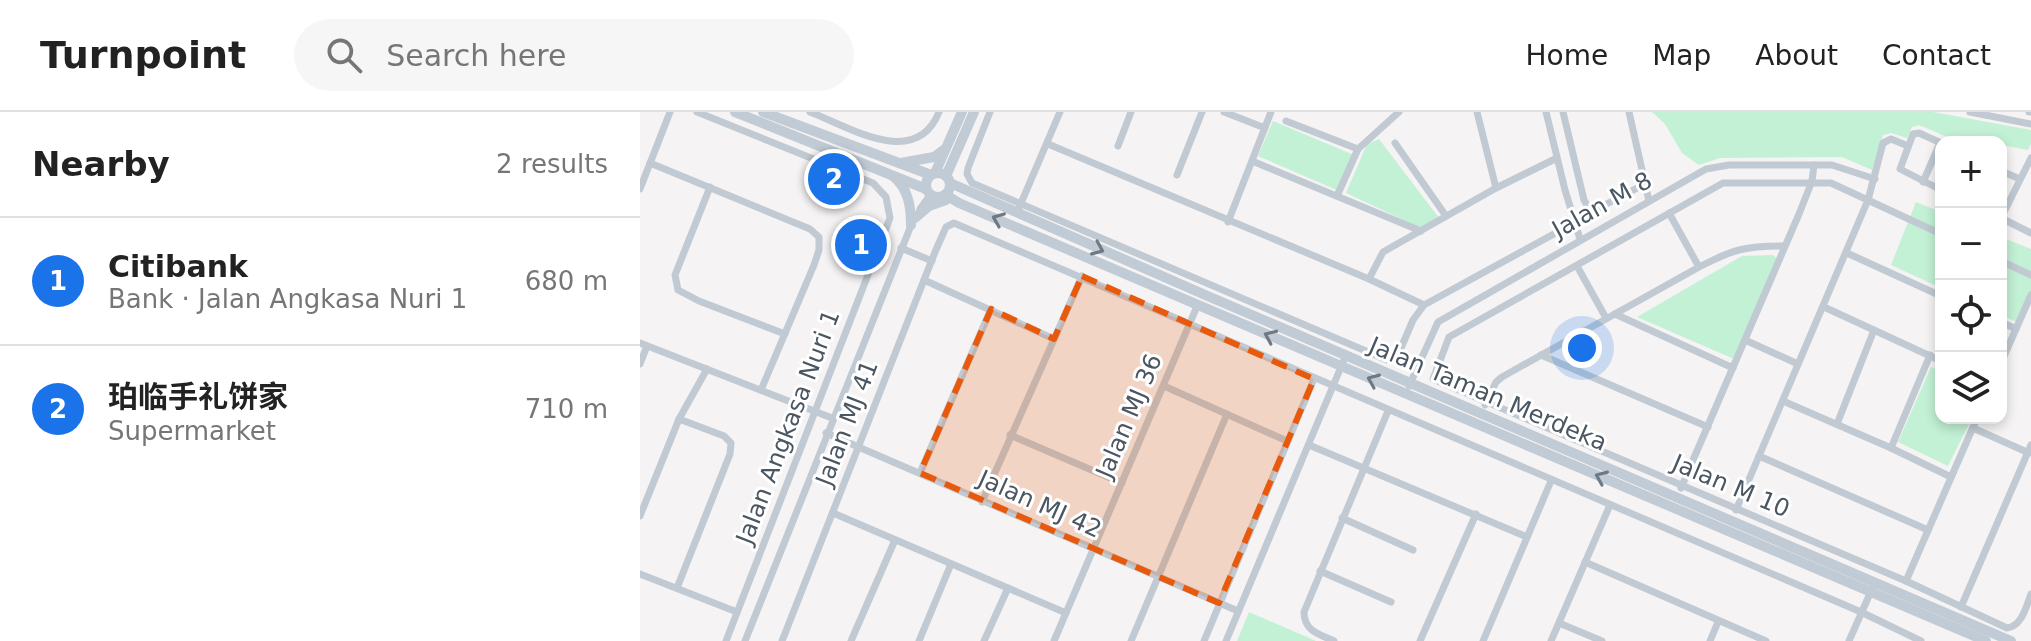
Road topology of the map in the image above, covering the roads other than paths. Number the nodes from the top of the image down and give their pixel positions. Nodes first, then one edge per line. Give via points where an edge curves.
1 (670, 112) edge
2 (697, 112) edge
3 (735, 112) edge
4 (763, 112) edge
5 (810, 112) edge
6 (939, 112) edge
7 (962, 112) edge
8 (974, 112) edge
9 (990, 112) edge
10 (1060, 112) edge
11 (1131, 112) edge
12 (1202, 112) edge
13 (1224, 112) edge
14 (1271, 112) edge
15 (1399, 112) edge
16 (1477, 112) edge
17 (1546, 112) edge
18 (1563, 112) edge
19 (1629, 112) edge
20 (1970, 112) edge
21 (1286, 121) dead end
22 (2031, 124) edge
23 (1265, 128) junction
24 (1935, 141) edge
25 (1395, 143) dead end
26 (1048, 144) junction
27 (1118, 146) dead end
28 (1908, 146) junction
29 (952, 149) junction
30 (1358, 149) junction
31 (1935, 156) edge
32 (1557, 158) junction
33 (2031, 158) edge
34 (1252, 161) junction
35 (650, 163) junction
36 (1814, 165) junction
37 (892, 168) junction
38 (2007, 174) edge
39 (1177, 175) dead end
40 (941, 177) junction
41 (1875, 179) junction
42 (2020, 179) junction
43 (1812, 181) junction
44 (1923, 182) junction
45 (1645, 184) junction
46 (710, 187) junction
47 (1935, 187) edge
48 (1496, 188) junction
49 (640, 189) edge
50 (964, 191) junction
51 (928, 192) junction
52 (946, 195) junction
53 (1337, 196) junction
54 (1868, 200) junction
55 (1649, 201) junction
56 (959, 203) junction
57 (2006, 208) edge
58 (1018, 209) junction
59 (1669, 213) junction
60 (1446, 216) junction
61 (2007, 221) edge
62 (913, 222) junction
63 (1228, 222) junction
64 (1574, 223) junction
65 (1421, 231) junction
66 (1935, 231) edge
67 (2031, 233) edge
68 (1580, 239) junction
69 (1784, 246) junction
70 (901, 248) junction
71 (1847, 253) junction
72 (932, 261) junction
73 (2007, 264) edge
74 (1577, 266) junction
75 (1699, 267) junction
76 (2031, 275) edge
77 (1082, 276) junction
78 (1369, 279) junction
79 (924, 280) junction
80 (1935, 293) edge
81 (2031, 295) edge
82 (1200, 299) junction
83 (1424, 305) junction
84 (1824, 307) junction
85 (991, 309) junction
86 (1615, 314) junction
87 (1606, 318) junction
88 (1190, 325) junction
89 (2007, 325) edge
90 (2016, 329) junction
91 (1874, 330) junction
92 (785, 334) junction
93 (1054, 339) junction
94 (1745, 340) junction
95 (643, 344) edge
96 (2006, 352) edge
97 (1346, 355) junction
98 (1541, 355) junction
99 (1930, 355) junction
100 (1935, 358) edge
101 (640, 364) edge
102 (1798, 364) junction
103 (1341, 367) junction
104 (1733, 368) junction
105 (707, 369) junction
106 (1314, 379) junction
107 (1411, 382) junction
108 (1164, 386) junction
109 (1333, 387) junction
110 (761, 390) junction
111 (1406, 394) junction
112 (1783, 401) junction
113 (1486, 403) junction
114 (1388, 411) junction
115 (816, 412) junction
116 (1227, 414) junction
117 (1480, 414) junction
118 (832, 418) junction
119 (679, 419) junction
120 (1837, 424) junction
121 (1975, 424) edge
122 (1708, 427) junction
123 (1973, 428) junction
124 (826, 433) junction
125 (1010, 435) junction
126 (1287, 441) junction
127 (1309, 445) junction
128 (859, 446) junction
129 (1891, 448) junction
130 (2030, 450) edge
131 (1759, 456) junction
132 (1363, 467) junction
133 (920, 473) junction
134 (1951, 477) junction
135 (1551, 481) junction
136 (1122, 483) junction
137 (1681, 486) junction
138 (982, 502) junction
139 (1675, 503) junction
140 (1610, 505) junction
141 (1736, 510) junction
142 (833, 513) junction
143 (1476, 514) junction
144 (640, 516) edge
145 (1342, 518) junction
146 (1928, 530) junction
147 (1527, 537) junction
148 (895, 540) junction
149 (1094, 549) junction
150 (1413, 550) dead end
151 (1585, 562) junction
152 (951, 564) junction
153 (1320, 571) junction
154 (640, 574) edge
155 (1158, 577) junction
156 (1906, 581) junction
157 (1873, 587) junction
158 (677, 588) junction
159 (1008, 588) junction
160 (2031, 594) edge
161 (1391, 602) dead end
162 (1219, 603) junction
163 (1961, 607) junction
164 (1238, 611) junction
165 (737, 612) junction
166 (1861, 612) junction
167 (1066, 613) junction
168 (1718, 622) junction
169 (1559, 623) junction
170 (726, 641) edge
171 (745, 641) edge
172 (782, 641) edge
173 (851, 641) edge
174 (919, 641) edge
175 (984, 641) edge
176 (1054, 641) edge
177 (1131, 641) edge
178 (1204, 641) edge
179 (1226, 641) edge
180 (1334, 641) edge
181 (1420, 641) edge
182 (1483, 641) edge
183 (1551, 641) edge
184 (1602, 641) edge
185 (1710, 641) edge
186 (1766, 641) edge
187 (1849, 641) edge
188 (1919, 641) edge
189 (1986, 641) edge
190 (2011, 641) edge

1 - 35 street
2 - 115 street, Jalan Angkasa Nuri 1 via 865,178 886,197 888,228
3 - 37 main road
4 - 37 main road
5 - 6 street via 903,143 922,136
7 - 29 main road
8 - 29 main road
9 - 58 street via 968,168 969,179
10 - 26 street
11 - 27 street
12 - 39 street
13 - 23 street
14 - 23 street
15 - 30 street
16 - 48 street
17 - 32 street
18 - 45 street via 1588,207 1595,210
19 - 45 street
20 - 22 street
21 - 30 street
23 - 34 street
24 - 28 street via 1916,133
25 - 60 street
26 - 58 street
26 - 63 street
28 - 41 street via 1885,140
28 - 44 street via 1900,169
29 - 37 main road
29 - 40 main road
29 - 50 main road via 952,170
30 - 53 street
31 - 44 street
32 - 48 street
32 - 64 street
33 - 42 street
34 - 53 street
34 - 63 street
35 - 46 street
35 - 49 street
36 - 41 street, Jalan M 8
36 - 43 street
36 - 55 street, Jalan M 8 via 1706,169
37 - 40 main road, Jalan Taman Merdeka
37 - 51 main road
37 - 62 main road via 908,196
38 - 42 street
40 - 50 main road, Jalan Taman Merdeka
40 - 51 main road via 927,180
40 - 52 main road
41 - 54 street
42 - 57 street
43 - 54 street via 1842,186
43 - 59 street via 1723,183
43 - 69 street
44 - 47 street
45 - 55 street
46 - 92 street via 819,237 819,250
46 - 92 street via 675,275 678,290
48 - 60 street
50 - 58 main road, Jalan Taman Merdeka
51 - 52 main road via 939,198
51 - 62 street
52 - 56 main road, Jalan Taman Merdeka
53 - 65 street
54 - 66 street
54 - 71 street
55 - 68 street, Jalan M 8
56 - 62 main road via 937,201
82 -> 56 main road, Jalan Taman Merdeka
58 -> 82 main road, Jalan Taman Merdeka
58 - 83 street via 1387,360 1398,355
59 - 74 street
59 - 75 street
60 - 65 street
61 - 67 street
62 - 70 street
63 - 78 street
64 - 68 street
64 - 83 street
65 - 78 street via 1383,252
68 - 107 street, Jalan M 8 via 1438,322
69 - 75 street via 1744,247
69 - 94 street
70 - 72 street
70 - 118 street
71 - 80 street
71 - 84 street
72 - 77 street, Jalan MJ 41 via 946,227 954,223
72 - 79 street, Jalan MJ 41
73 - 76 street
74 - 87 street
74 - 113 street, Jalan M 10 via 1449,337 1433,379
75 - 86 street
77 - 88 street
77 - 93 street
78 - 83 street
79 - 85 street
79 - 128 street, Jalan MJ 41
81 - 90 street
82 - 88 street, Jalan MJ 36
82 - 97 main road, Jalan Taman Merdeka
103 -> 82 main road, Jalan Taman Merdeka
84 - 91 street
84 - 102 street
85 - 93 street
85 - 133 street
86 - 87 street
86 - 104 street
87 - 98 street
88 - 106 street
88 - 108 street, Jalan MJ 36
89 - 90 street
90 - 96 street
91 - 99 street
91 - 120 street
92 - 110 street
93 - 125 street
94 - 102 street
94 - 104 street
95 - 101 street
95 - 105 street
97 - 103 street
97 - 107 main road, Jalan Taman Merdeka
98 - 113 street via 1496,382
98 - 122 street
99 - 100 street
99 - 129 street
102 - 112 street
103 - 109 street
111 -> 103 main road, Jalan Taman Merdeka
104 - 122 street
105 - 110 street
105 - 119 street
106 - 109 street
106 - 126 street
107 - 111 street, Jalan M 8
107 - 117 main road, Jalan Taman Merdeka
108 - 116 street
108 - 136 street, Jalan MJ 36
109 - 114 street
109 - 127 street
110 - 115 street
139 -> 111 main road, Jalan Taman Merdeka
112 - 120 street
112 - 131 street
113 - 117 street
113 - 137 street, Jalan M 10
114 - 132 street
114 - 135 street
115 - 118 street
115 - 165 street, Jalan Angkasa Nuri 1
116 - 126 street
116 - 155 street
117 - 139 main road, Jalan Taman Merdeka
118 - 124 street
119 - 144 street
119 - 158 street via 731,443
120 - 129 street
121 - 123 street
122 - 137 street
123 - 130 street
123 - 134 street
124 - 128 street, Jalan MJ 42
124 - 171 street
125 - 136 street
125 - 138 street
126 - 162 street
127 - 132 street
127 - 164 street
128 - 133 street, Jalan MJ 42
128 - 142 street, Jalan MJ 41
129 - 134 street
130 - 163 street
131 - 141 street
131 - 146 street
132 - 143 street
132 - 145 street
133 - 138 street, Jalan MJ 42
134 - 146 street
135 - 140 street
135 - 147 street
136 - 149 street, Jalan MJ 36
137 - 139 street
137 - 141 street, Jalan M 10
138 - 149 street, Jalan MJ 42
139 - 157 main road, Jalan Taman Merdeka
140 - 151 street
140 - 166 street
141 - 156 street, Jalan M 10
142 - 148 street
142 - 172 street, Jalan MJ 41
143 - 147 street
143 - 181 street
145 - 150 street
145 - 153 street
146 - 156 street
147 - 182 street
148 - 152 street
148 - 173 street
149 - 155 street, Jalan MJ 42
149 - 167 street, Jalan MJ 36
151 - 168 street
151 - 169 street
152 - 159 street
152 - 174 street
153 - 161 street
153 - 180 street via 1304,619 1310,630
154 - 158 street
155 - 162 street, Jalan MJ 42
155 - 177 street
156 - 163 street, Jalan M 10
157 - 166 street
157 - 189 main road, Jalan Taman Merdeka
157 - 190 main road, Jalan Taman Merdeka
158 - 165 street
159 - 167 street
159 - 175 street
160 - 163 street, Jalan M 10 via 2014,627
162 - 164 street, Jalan MJ 42
162 - 178 street
164 - 179 street
165 - 170 street, Jalan Angkasa Nuri 1
166 - 187 street
166 - 188 street
167 - 176 street, Jalan MJ 36
168 - 185 street
168 - 186 street
169 - 183 street
169 - 184 street

